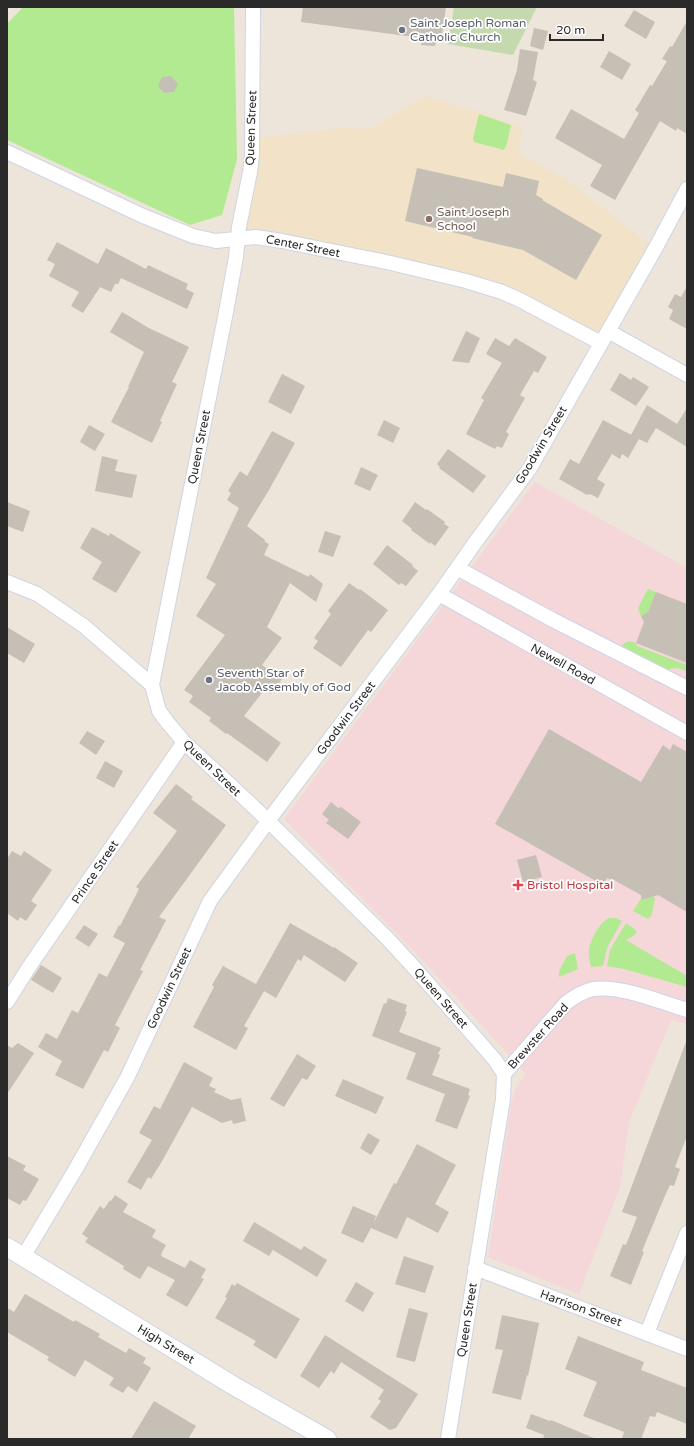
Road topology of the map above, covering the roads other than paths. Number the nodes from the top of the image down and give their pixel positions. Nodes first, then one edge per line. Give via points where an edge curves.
1 (253, 7) edge
2 (7, 152) edge
3 (687, 189) edge
4 (238, 239) junction
5 (605, 337) junction
6 (687, 375) edge
7 (457, 568) junction
8 (7, 582) edge
9 (439, 594) junction
10 (152, 686) junction
11 (687, 688) edge
12 (687, 733) edge
13 (184, 742) junction
14 (268, 821) junction
15 (7, 1002) edge
16 (687, 1010) edge
17 (504, 1074) junction
18 (687, 1233) edge
19 (7, 1247) edge
20 (23, 1257) junction
21 (475, 1268) junction
22 (647, 1333) junction
23 (687, 1348) edge
24 (327, 1439) edge
25 (448, 1439) edge

1 - 4 street, Queen Street via 252,155
2 - 4 street, Center Street via 179,231 210,240
3 - 5 street, Goodwin Street
4 - 5 street, Center Street via 256,237 282,241 466,281 493,289
4 - 10 street, Queen Street via 226,312
5 - 6 street, Center Street
5 - 7 street, Goodwin Street via 530,468
7 - 9 street, Goodwin Street
7 - 11 street
8 - 10 street via 37,594 84,626
9 - 12 street, Newell Road
9 - 14 street, Goodwin Street
10 - 13 street, Queen Street via 159,710
13 - 14 street, Queen Street
13 - 15 street, Prince Street
14 - 17 street, Queen Street via 386,938 483,1046
14 - 20 street, Goodwin Street via 210,901 127,1078
16 - 17 street, Brewster Road via 620,990 592,989 566,1003
17 - 21 street, Queen Street via 503,1099
18 - 22 street
19 - 20 street, High Street
20 - 24 street, High Street via 234,1386
21 - 22 street, Harrison Street
21 - 25 street, Queen Street
22 - 23 street, Harrison Street

